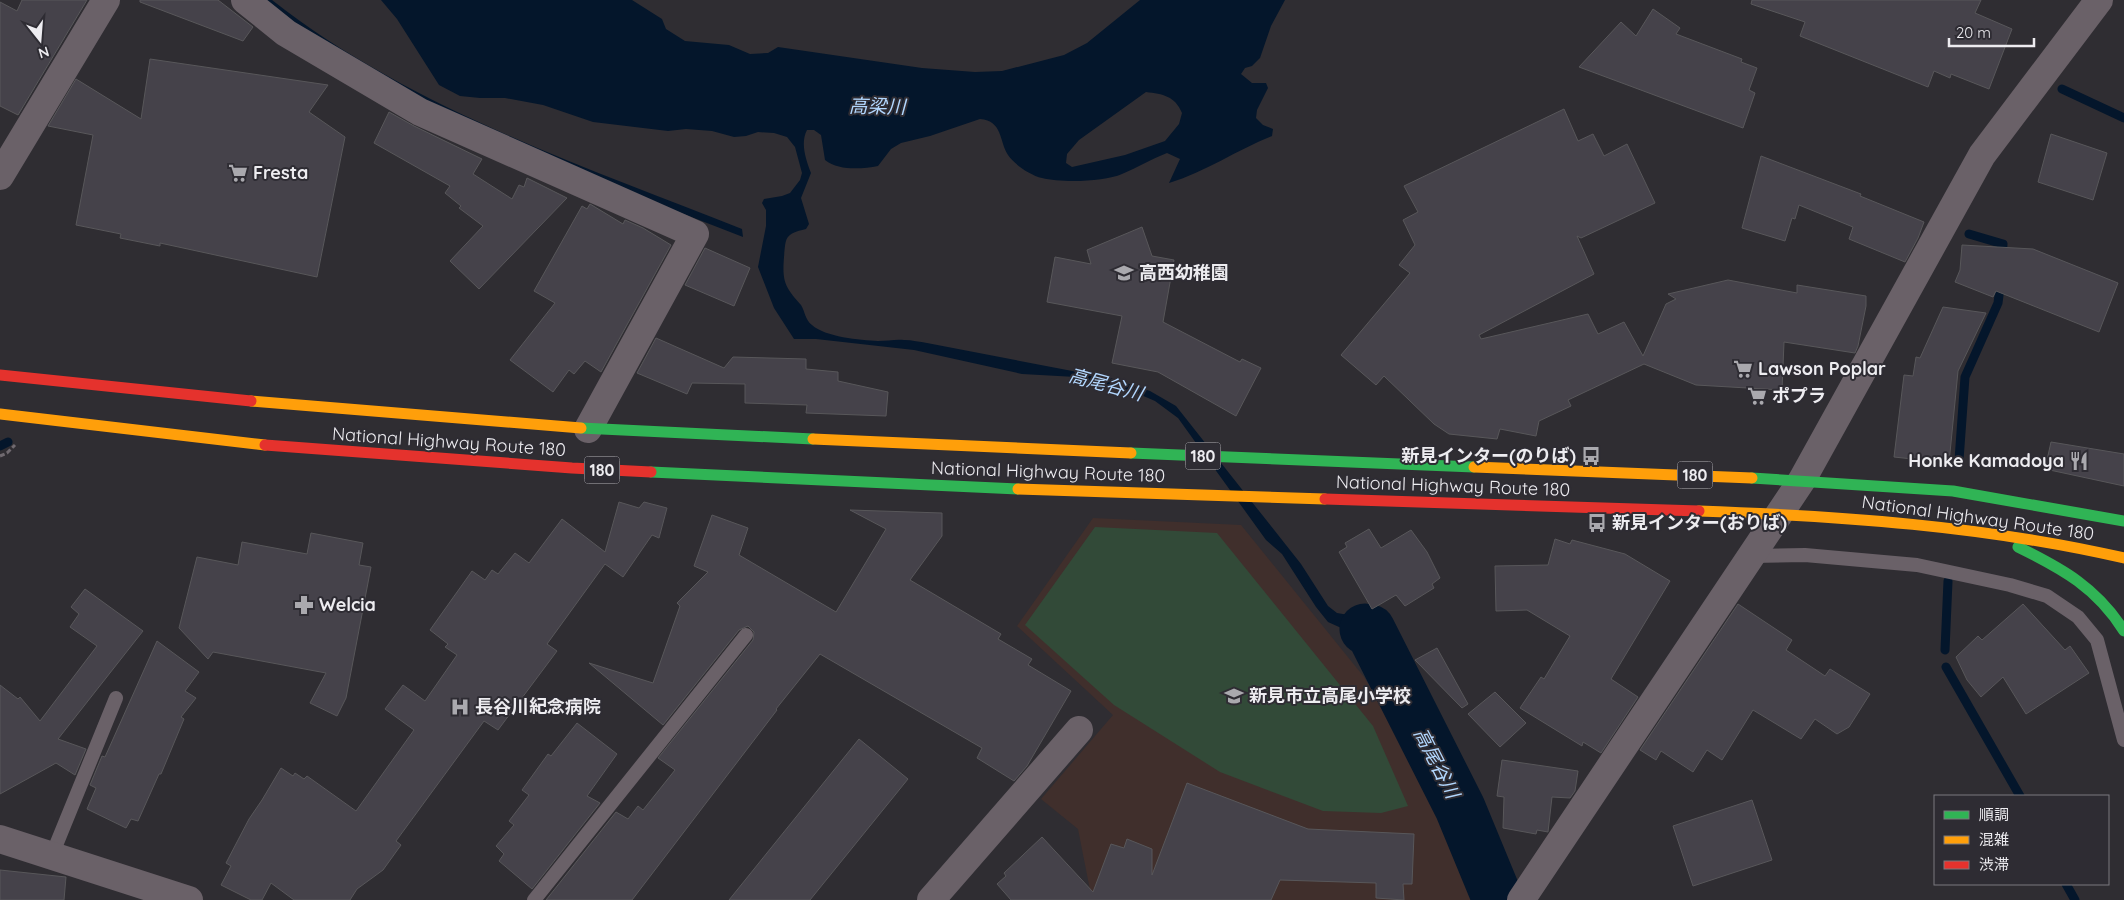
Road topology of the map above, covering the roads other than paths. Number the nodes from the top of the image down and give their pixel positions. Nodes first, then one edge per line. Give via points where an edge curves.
1 (106, 0) edge
2 (244, 0) edge
3 (2099, 0) edge
4 (0, 176) edge
5 (0, 374) edge
6 (0, 414) edge
7 (588, 429) junction
8 (1802, 480) junction
9 (1778, 514) junction
10 (2124, 521) edge
11 (1992, 534) junction
12 (1750, 556) junction
13 (2124, 558) edge
14 (2124, 631) edge
15 (746, 635) dead end
16 (116, 698) dead end
17 (1079, 730) dead end
18 (2124, 740) edge
19 (0, 839) edge
20 (52, 855) junction
21 (1528, 896) edge
22 (187, 900) edge
23 (534, 900) edge
24 (931, 900) edge

1 - 4 street
2 - 7 street via 286,33 420,112 695,234
3 - 8 street via 1982,155
5 - 7 highway, National Highway Route 180 / 180 via 259,402
6 - 9 highway, National Highway Route 180 / 180 via 245,444 562,467 990,488
7 - 8 highway, National Highway Route 180 / 180
8 - 9 street
8 - 10 highway, National Highway Route 180 / 180 via 1953,491
9 - 11 highway, National Highway Route 180 / 180 via 1910,523
9 - 12 street
11 - 13 highway, National Highway Route 180 / 180 via 2072,546
11 - 14 highway via 2055,564 2098,594
12 - 18 lane via 1806,555 1917,565 2047,596 2078,617 2097,640
12 - 21 street
15 - 23 lane
16 - 20 lane
17 - 24 street
19 - 20 street
20 - 22 street

